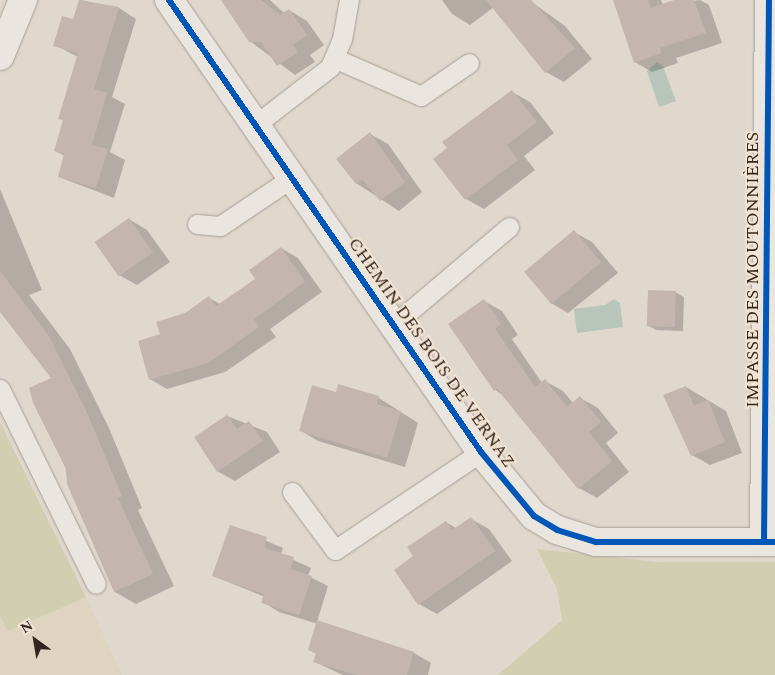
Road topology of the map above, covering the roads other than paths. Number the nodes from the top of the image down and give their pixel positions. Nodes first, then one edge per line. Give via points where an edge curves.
1 (23, 0) edge
2 (169, 0) edge
3 (348, 0) edge
4 (769, 0) edge
5 (0, 56) edge
6 (334, 58) junction
7 (469, 63) dead end
8 (255, 125) junction
9 (293, 177) junction
10 (197, 224) dead end
11 (509, 227) dead end
12 (393, 326) junction
13 (0, 389) edge
14 (480, 452) junction
15 (292, 492) dead end
16 (770, 541) edge
17 (96, 584) dead end

1 - 5 street
2 - 8 street, CHEMIN DES BOIS DE VERNAZ
3 - 6 lane
4 - 16 street, IMPASSE DES MOUTONNIÈRES
6 - 7 lane via 422,96
6 - 8 lane via 322,74
8 - 9 street, CHEMIN DES BOIS DE VERNAZ
9 - 10 lane via 220,226
9 - 12 street, CHEMIN DES BOIS DE VERNAZ
11 - 12 lane
12 - 14 street, CHEMIN DES BOIS DE VERNAZ
13 - 17 lane
14 - 15 lane via 335,550
14 - 16 street, CHEMIN DES BOIS DE VERNAZ via 534,516 581,539 625,544

